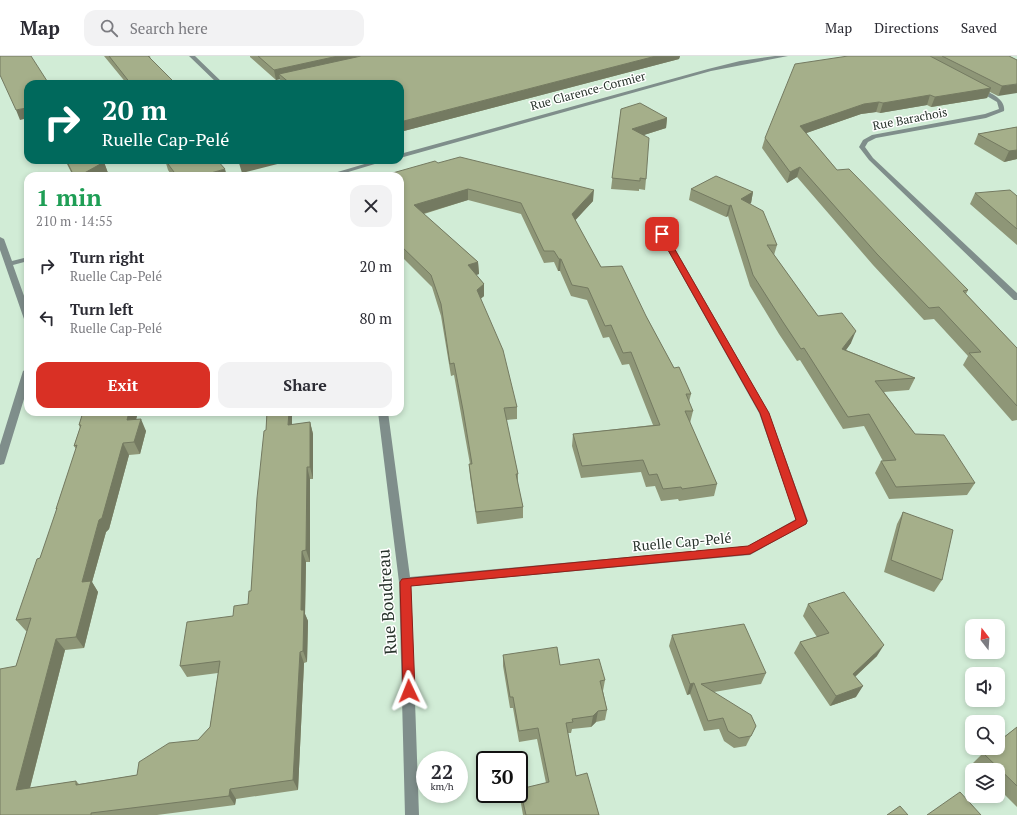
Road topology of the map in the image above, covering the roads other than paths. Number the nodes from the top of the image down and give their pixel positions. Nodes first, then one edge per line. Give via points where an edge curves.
1 (192, 56) edge
2 (785, 56) edge
3 (300, 77) edge
4 (217, 80) edge
5 (286, 80) edge
6 (969, 84) edge
7 (404, 155) edge
8 (370, 164) edge
9 (342, 172) edge
10 (662, 234) dead end
11 (0, 239) edge
12 (24, 260) edge
13 (9, 264) junction
14 (1017, 298) edge
15 (24, 307) edge
16 (24, 384) edge
17 (384, 416) edge
18 (0, 460) edge
19 (405, 582) junction
20 (412, 815) edge

1 - 4 street
2 - 7 street, Rue Clarence-Cormier via 714,69
3 - 5 street
6 - 14 street, Rue Barachois via 995,98 1002,104 1002,110 986,116 874,136 865,141 862,147 871,159
8 - 9 street
10 - 19 street, Ruelle Cap-Pelé via 764,413 802,521 750,550
11 - 13 street
12 - 13 street
13 - 15 street
16 - 18 street
17 - 19 street, Rue Boudreau
19 - 20 street, Rue Boudreau

